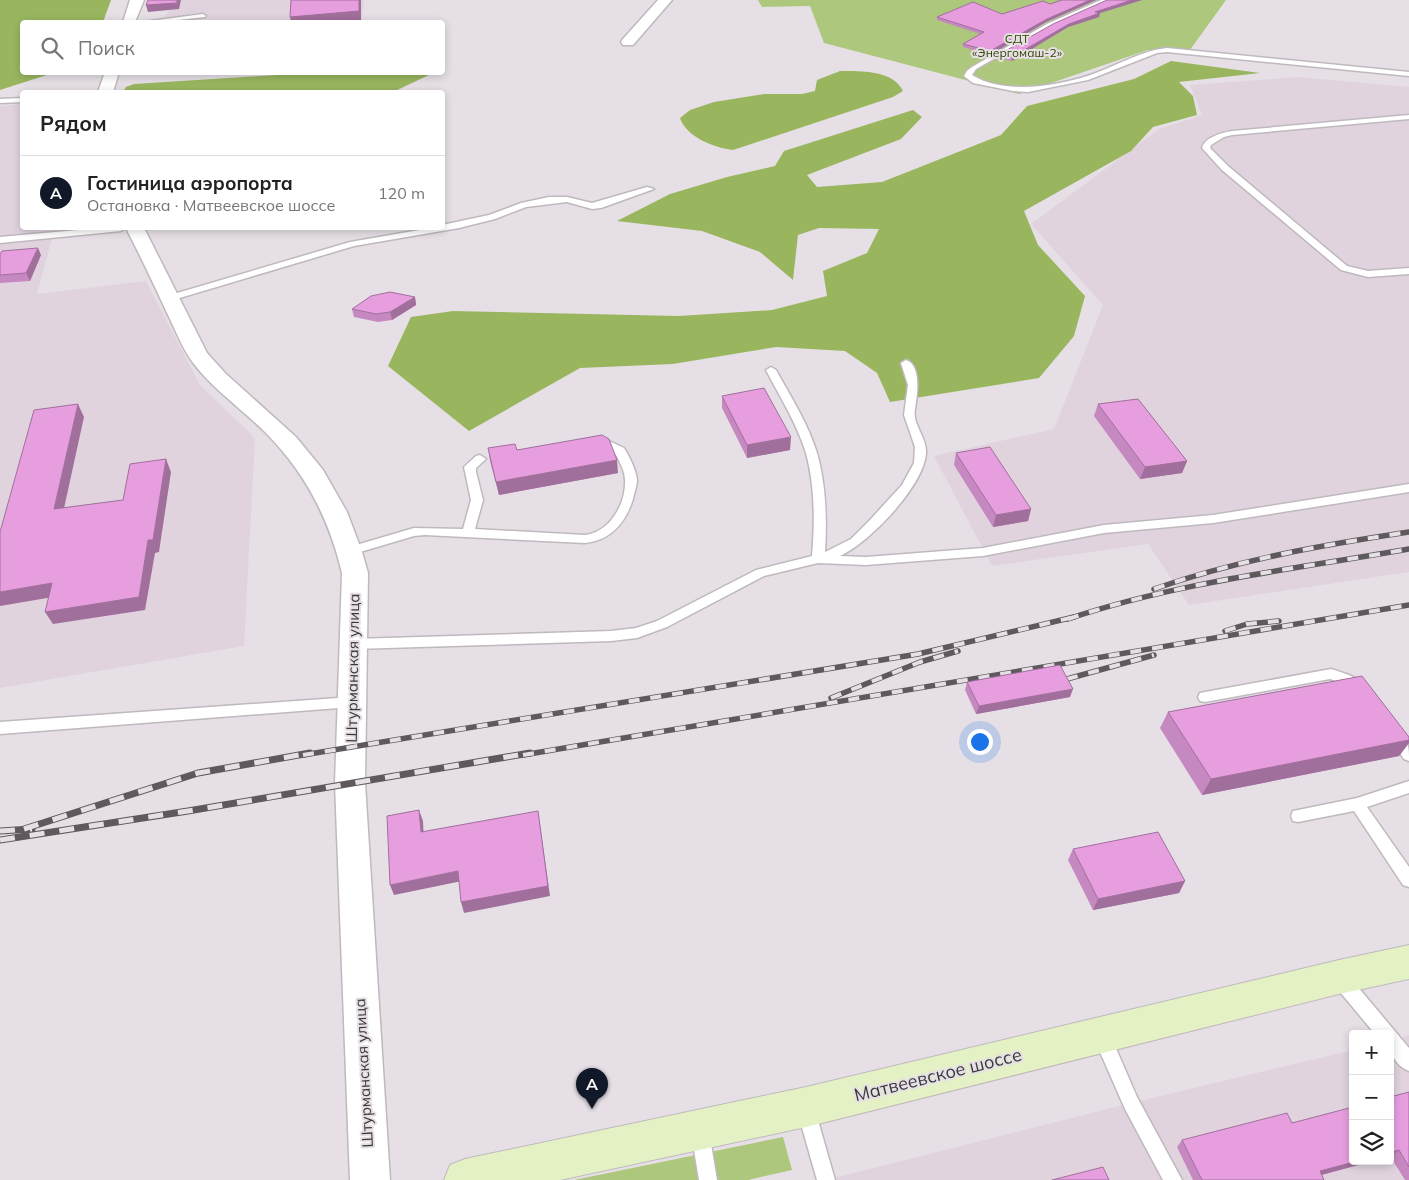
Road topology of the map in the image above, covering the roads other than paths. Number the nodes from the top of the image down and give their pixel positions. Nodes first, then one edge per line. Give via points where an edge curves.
1 (137, 0) edge
2 (666, 0) edge
3 (1106, 0) edge
4 (204, 16) dead end
5 (130, 20) edge
6 (165, 20) edge
7 (628, 42) dead end
8 (1409, 74) edge
9 (111, 75) edge
10 (107, 90) edge
11 (20, 100) edge
12 (0, 101) edge
13 (1409, 117) edge
14 (650, 189) dead end
15 (445, 228) edge
16 (101, 230) edge
17 (136, 230) edge
18 (431, 230) edge
19 (0, 240) edge
20 (1409, 271) edge
21 (170, 298) junction
22 (906, 363) dead end
23 (771, 370) dead end
24 (607, 443) edge
25 (480, 458) dead end
26 (1409, 488) edge
27 (468, 533) junction
28 (350, 551) junction
29 (818, 559) junction
30 (354, 644) junction
31 (1205, 697) dead end
32 (352, 702) junction
33 (1370, 702) edge
34 (1387, 725) edge
35 (0, 728) edge
36 (1409, 755) edge
37 (1409, 787) edge
38 (1357, 804) junction
39 (1298, 816) dead end
40 (1409, 880) edge
41 (1409, 962) edge
42 (1339, 977) junction
43 (1383, 1030) edge
44 (1101, 1035) junction
45 (1394, 1044) edge
46 (1409, 1062) edge
47 (806, 1107) junction
48 (699, 1130) junction
49 (370, 1180) edge
50 (465, 1180) edge
51 (708, 1180) edge
52 (826, 1180) edge
53 (1172, 1180) edge

1 - 5 street
2 - 7 street
3 - 8 lane via 1049,24 974,68 968,76 976,81 1028,90 1086,79 1166,50
4 - 6 lane
9 - 10 street
11 - 12 lane
13 - 20 lane via 1232,133 1215,138 1206,148 1225,168 1344,268 1368,275
14 - 15 lane via 592,206 566,199 549,200
16 - 19 lane
17 - 21 street, Штурманская улица
18 - 21 lane via 354,244
21 - 28 street, Штурманская улица via 200,358 306,462 335,510
22 - 29 lane via 913,378 909,414 921,450 910,483 854,542
23 - 29 lane via 800,427 816,471
24 - 27 lane via 620,450 631,481 622,514 604,534 585,539
25 - 27 lane via 470,467 478,500
26 - 29 lane via 1213,519 1104,529 983,552 866,561
27 - 28 lane via 414,532
28 - 30 street, Штурманская улица via 355,573
29 - 30 lane via 760,573 662,624 637,633
30 - 32 street, Штурманская улица
31 - 33 lane via 1332,674 1352,682
32 - 35 lane
32 - 49 street, Штурманская улица via 350,783
34 - 36 lane
37 - 38 lane
38 - 39 lane
38 - 40 lane
41 - 42 main road, Матвеевское шоссе
42 - 43 lane
42 - 44 main road, Матвеевское шоссе
44 - 47 main road, Матвеевское шоссе
44 - 53 lane
45 - 46 lane
47 - 48 main road, Матвеевское шоссе
47 - 52 lane
48 - 50 main road, Матвеевское шоссе
48 - 51 lane

